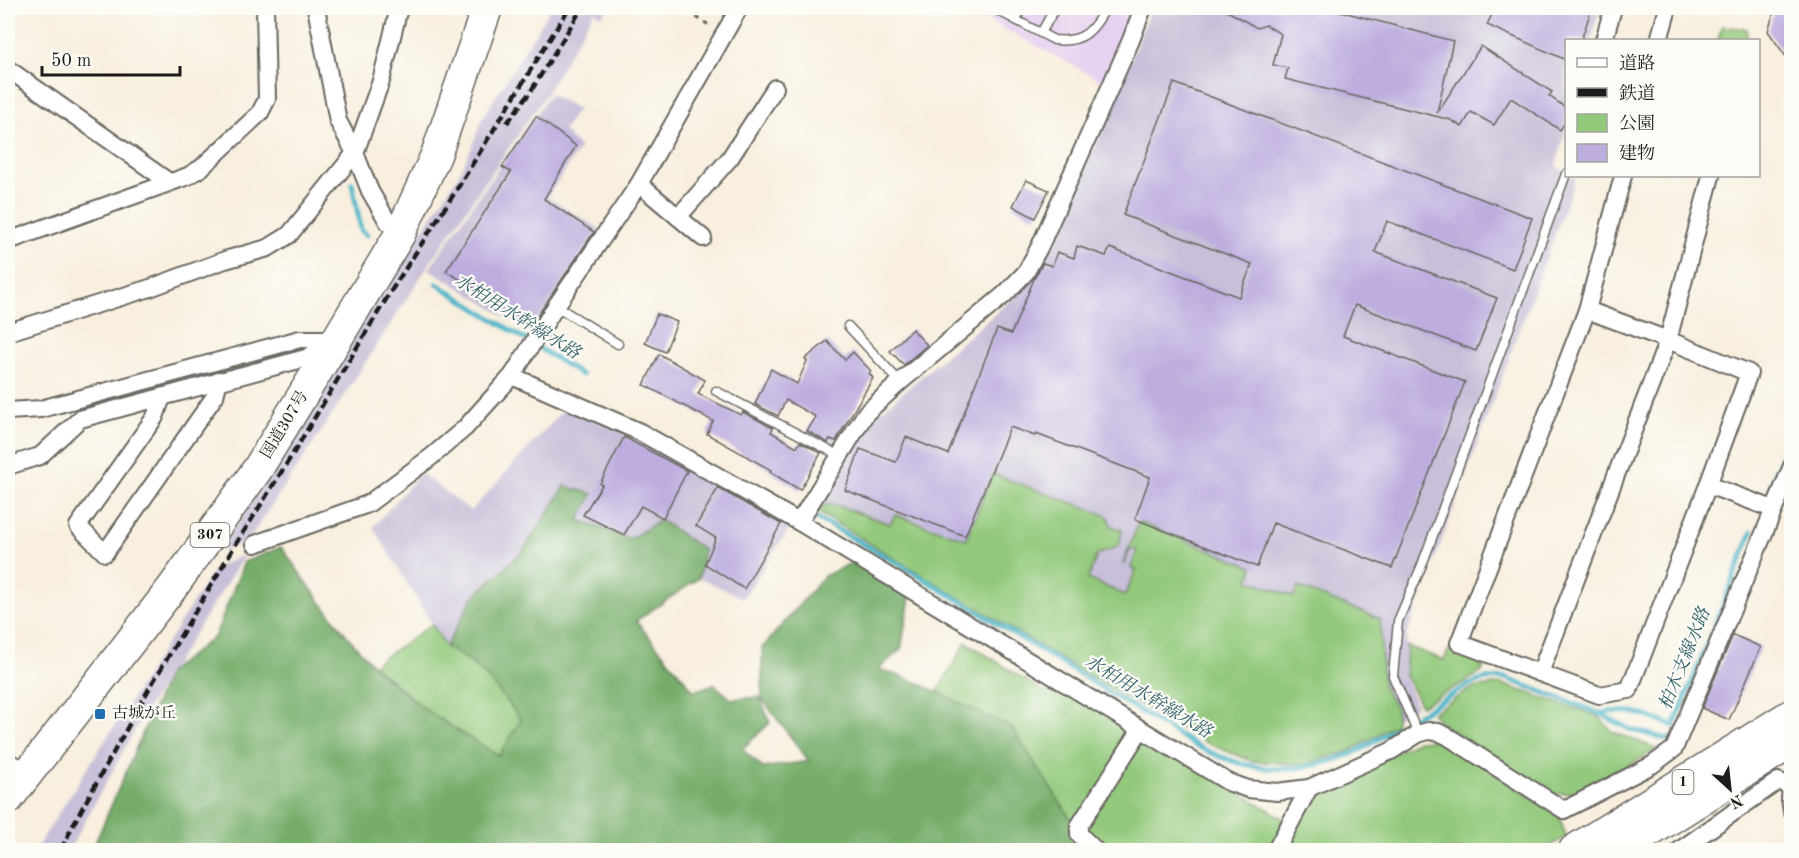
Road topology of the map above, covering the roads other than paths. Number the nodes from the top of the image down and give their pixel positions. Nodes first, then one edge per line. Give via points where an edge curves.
1 (265, 8) edge
2 (316, 8) edge
3 (399, 8) edge
4 (487, 8) edge
5 (739, 8) edge
6 (993, 8) edge
7 (1021, 8) edge
8 (1055, 8) edge
9 (1106, 8) edge
10 (1143, 8) edge
11 (1613, 8) edge
12 (1668, 8) edge
13 (1016, 20) junction
14 (1041, 33) junction
15 (1604, 39) edge
16 (1659, 39) edge
17 (8, 69) edge
18 (775, 88) dead end
19 (356, 153) junction
20 (1565, 177) edge
21 (1623, 177) edge
22 (1711, 177) edge
23 (169, 182) junction
24 (639, 184) junction
25 (678, 217) junction
26 (400, 234) junction
27 (703, 238) dead end
28 (8, 241) edge
29 (556, 306) junction
30 (1587, 310) junction
31 (848, 327) dead end
32 (8, 332) edge
33 (337, 339) junction
34 (1668, 340) junction
35 (618, 344) dead end
36 (512, 376) junction
37 (219, 380) junction
38 (900, 381) junction
39 (716, 391) dead end
40 (162, 397) junction
41 (8, 411) edge
42 (840, 456) junction
43 (8, 466) edge
44 (1791, 466) edge
45 (1708, 484) junction
46 (1773, 509) junction
47 (798, 522) junction
48 (255, 544) dead end
49 (1540, 673) junction
50 (1791, 714) edge
51 (1141, 729) junction
52 (1416, 730) junction
53 (1791, 742) edge
54 (17, 769) edge
55 (1641, 770) junction
56 (1652, 784) dead end
57 (1791, 787) edge
58 (1309, 788) junction
59 (8, 799) edge
60 (1791, 812) edge
61 (1680, 828) dead end
62 (1687, 848) edge
63 (1095, 850) edge
64 (1276, 850) edge
65 (1574, 850) edge
66 (1621, 850) edge

1 - 23 street via 267,99 260,113 201,168
2 - 19 street via 338,121
3 - 19 street via 381,81
4 - 26 highway, 国道307号 / 307 via 436,155
5 - 24 street
6 - 13 lane
7 - 13 lane
8 - 14 lane
9 - 14 lane via 1084,36 1065,41
10 - 38 street via 1026,272
11 - 15 street
12 - 16 street
13 - 14 lane
17 - 23 street
18 - 25 street via 730,158
19 - 26 street via 370,191
19 - 32 street via 289,235 268,249
20 - 52 lane via 1398,621 1393,676
21 - 30 street
22 - 34 street
23 - 28 street
24 - 25 street
24 - 29 street
25 - 27 street
26 - 33 highway, 国道307号 / 307
29 - 35 lane
29 - 36 street
30 - 34 street
30 - 49 street via 1459,644
31 - 38 lane
33 - 37 street via 306,358
33 - 41 street via 300,339 41,409
33 - 54 highway, 国道307号 / 307 via 257,470 172,588
34 - 45 street via 1749,373
34 - 49 street
36 - 47 street via 640,432
36 - 48 street via 465,428 368,504
37 - 40 street
37 - 40 street via 214,396 105,553 78,526 155,417
38 - 42 street via 866,413
39 - 42 lane
40 - 43 street via 80,418 40,456
42 - 47 street
44 - 46 street
45 - 46 street
45 - 49 street via 1629,690 1599,695
46 - 55 street via 1676,743
47 - 51 street
50 - 65 highway, 1
51 - 58 street via 1228,782 1277,792
51 - 63 street via 1079,826 1079,834
52 - 55 street via 1447,735 1564,810
52 - 58 street via 1391,751
53 - 66 highway, 1
54 - 59 highway, 国道307号 / 307
55 - 56 street
57 - 60 street
57 - 62 street via 1778,781
58 - 64 street
61 - 62 street

